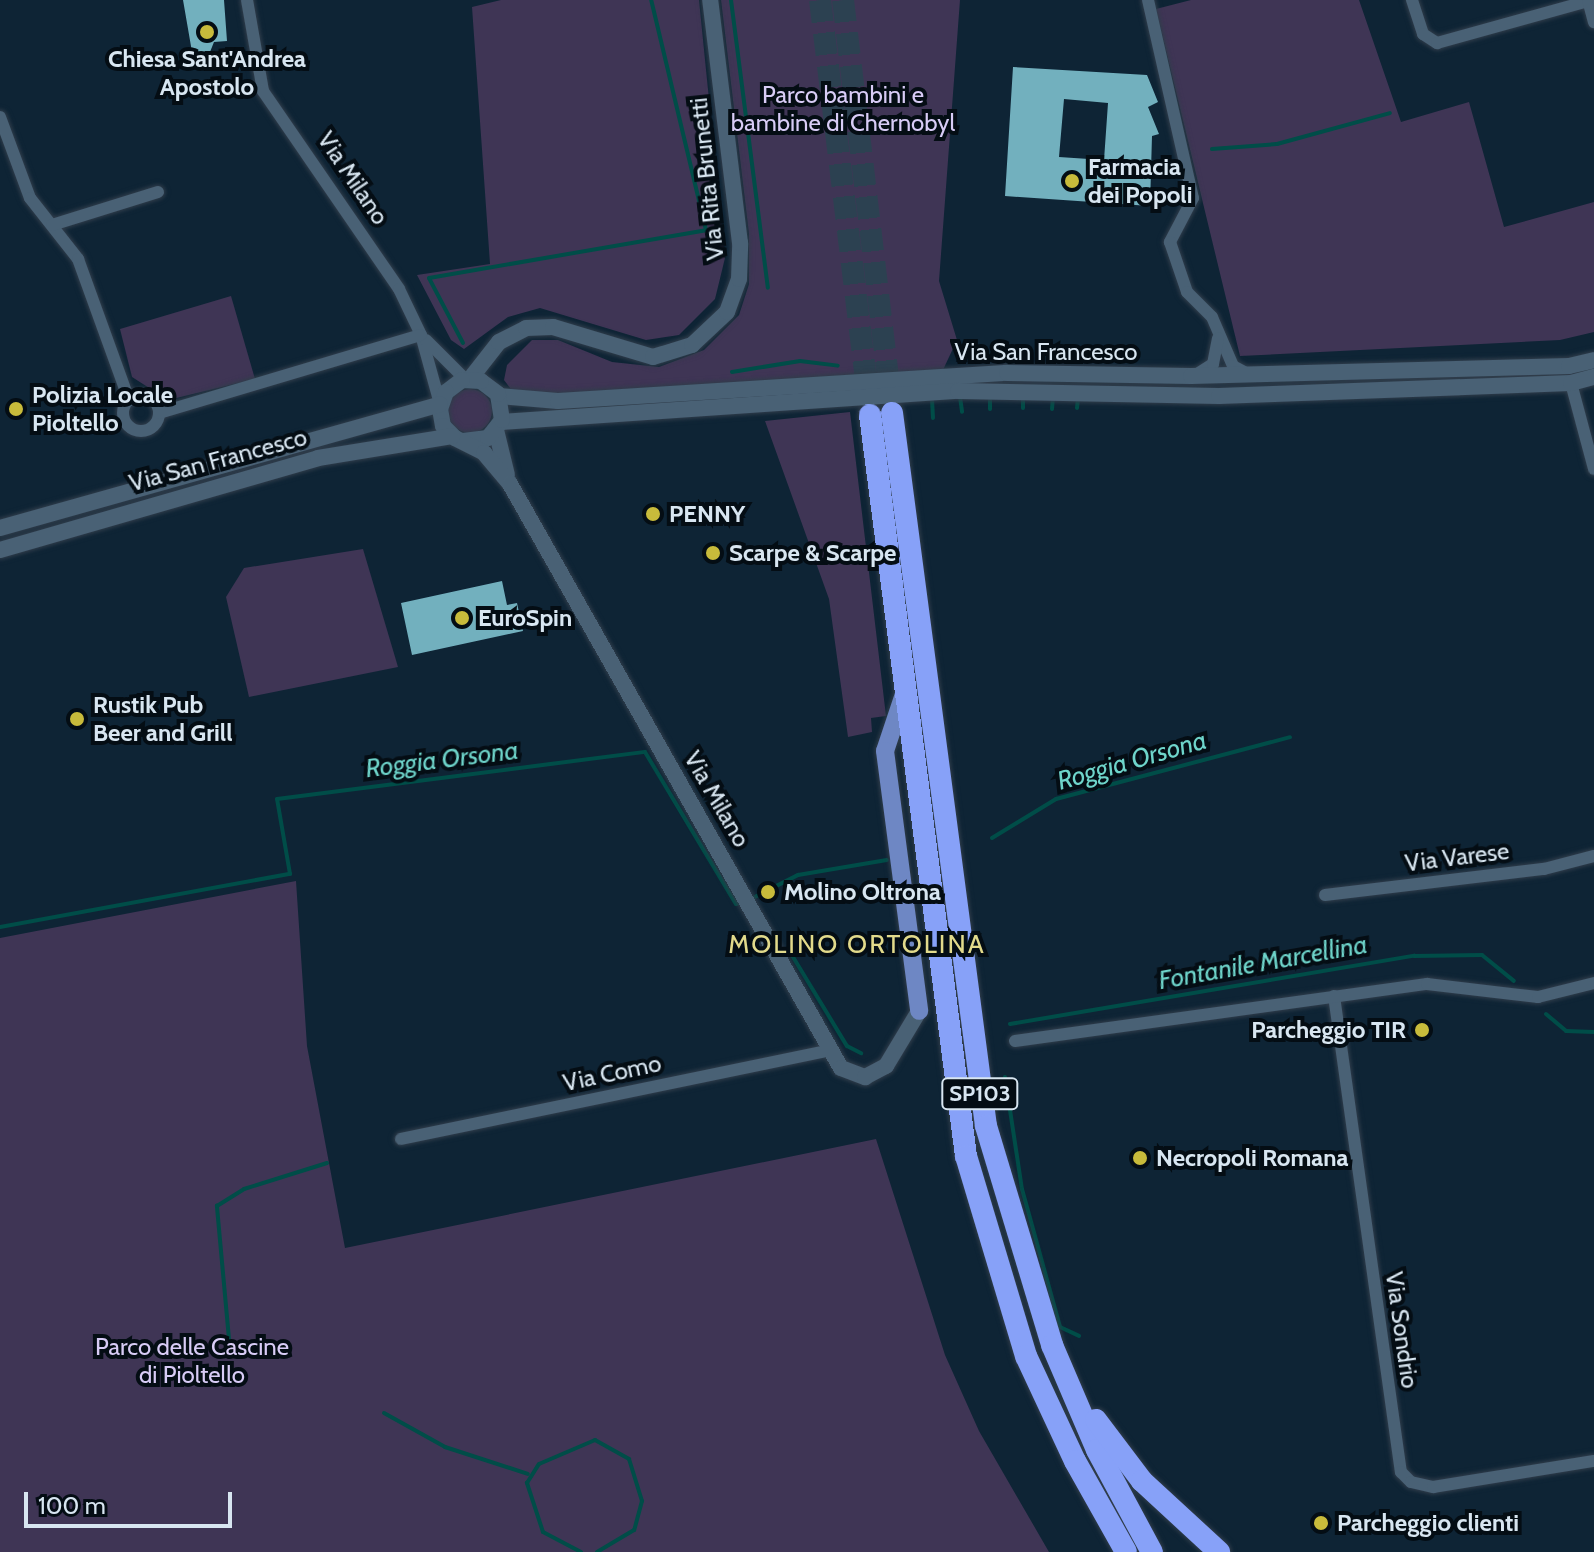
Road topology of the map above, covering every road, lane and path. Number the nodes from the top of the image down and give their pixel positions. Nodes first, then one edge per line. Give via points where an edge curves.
1 (247, 0) edge
2 (710, 0) edge
3 (1148, 0) edge
4 (1412, 0) edge
5 (1588, 1) edge
6 (1594, 22) edge
7 (0, 117) edge
8 (158, 192) dead end
9 (52, 225) junction
10 (516, 331) junction
11 (421, 335) junction
12 (1218, 335) junction
13 (1594, 360) edge
14 (1252, 374) junction
15 (1191, 376) junction
16 (1594, 377) edge
17 (468, 379) junction
18 (1571, 383) junction
19 (496, 392) junction
20 (129, 400) junction
21 (440, 404) junction
22 (159, 413) junction
23 (498, 426) junction
24 (458, 439) junction
25 (1594, 469) edge
26 (510, 484) junction
27 (0, 528) edge
28 (0, 550) edge
29 (904, 694) junction
30 (935, 761) junction
31 (1594, 856) edge
32 (1325, 895) dead end
33 (1594, 983) edge
34 (1334, 996) junction
35 (919, 1011) joint
36 (1015, 1041) dead end
37 (831, 1050) junction
38 (401, 1139) dead end
39 (1594, 1461) edge
40 (1126, 1552) edge
41 (1152, 1552) edge
42 (1219, 1552) edge

1 - 11 street, Via Milano via 252,61 263,91 372,250
2 - 10 street, Via Rita Brunetti via 740,243 739,279 730,307 692,345 661,356 628,354 553,327
3 - 12 street via 1194,204 1170,242 1187,292 1212,317
4 - 5 street via 1423,34 1437,43
5 - 6 street
7 - 9 street via 27,192
8 - 9 street
9 - 20 street via 80,264
10 - 17 street
10 - 19 street via 497,355
11 - 17 street, Via Milano
11 - 21 street, Via Milano
11 - 22 street
12 - 14 street via 1233,366
12 - 15 street via 1210,368
13 - 14 street, Via San Francesco via 1569,366
14 - 15 street, Via San Francesco
15 - 19 street, Via San Francesco via 1007,373 572,400
16 - 18 street, Via San Francesco
17 - 19 street
17 - 21 street via 449,388
18 - 23 street, Via San Francesco via 1219,396 958,391
18 - 25 street
19 - 23 street
20 - 22 street via 149,398
20 - 22 street via 123,416 134,431 149,429
21 - 24 street via 442,423
21 - 27 street, Via San Francesco
23 - 24 street via 481,441
23 - 26 street, Via Milano
24 - 26 street, Via Milano via 490,458
24 - 28 street, Via San Francesco via 318,458
26 - 37 street, Via Milano
29 - 30 highway, SP103 via 881,414 916,606
29 - 35 main road via 885,751
29 - 40 highway, SP103 via 949,1064 976,1201 1040,1388
30 - 41 highway, SP103 via 977,1081 1003,1193 1069,1387
30 - 42 highway, SP103 via 996,1116 1037,1274 1074,1374 1107,1437 1142,1481
31 - 32 street, Via Varese via 1544,869
33 - 34 street via 1538,997 1427,984
34 - 36 street
34 - 39 street, Via Sondrio via 1401,1472 1411,1482 1433,1487
35 - 37 street, Via Milano via 891,1062 871,1075 841,1068
37 - 38 street, Via Como

